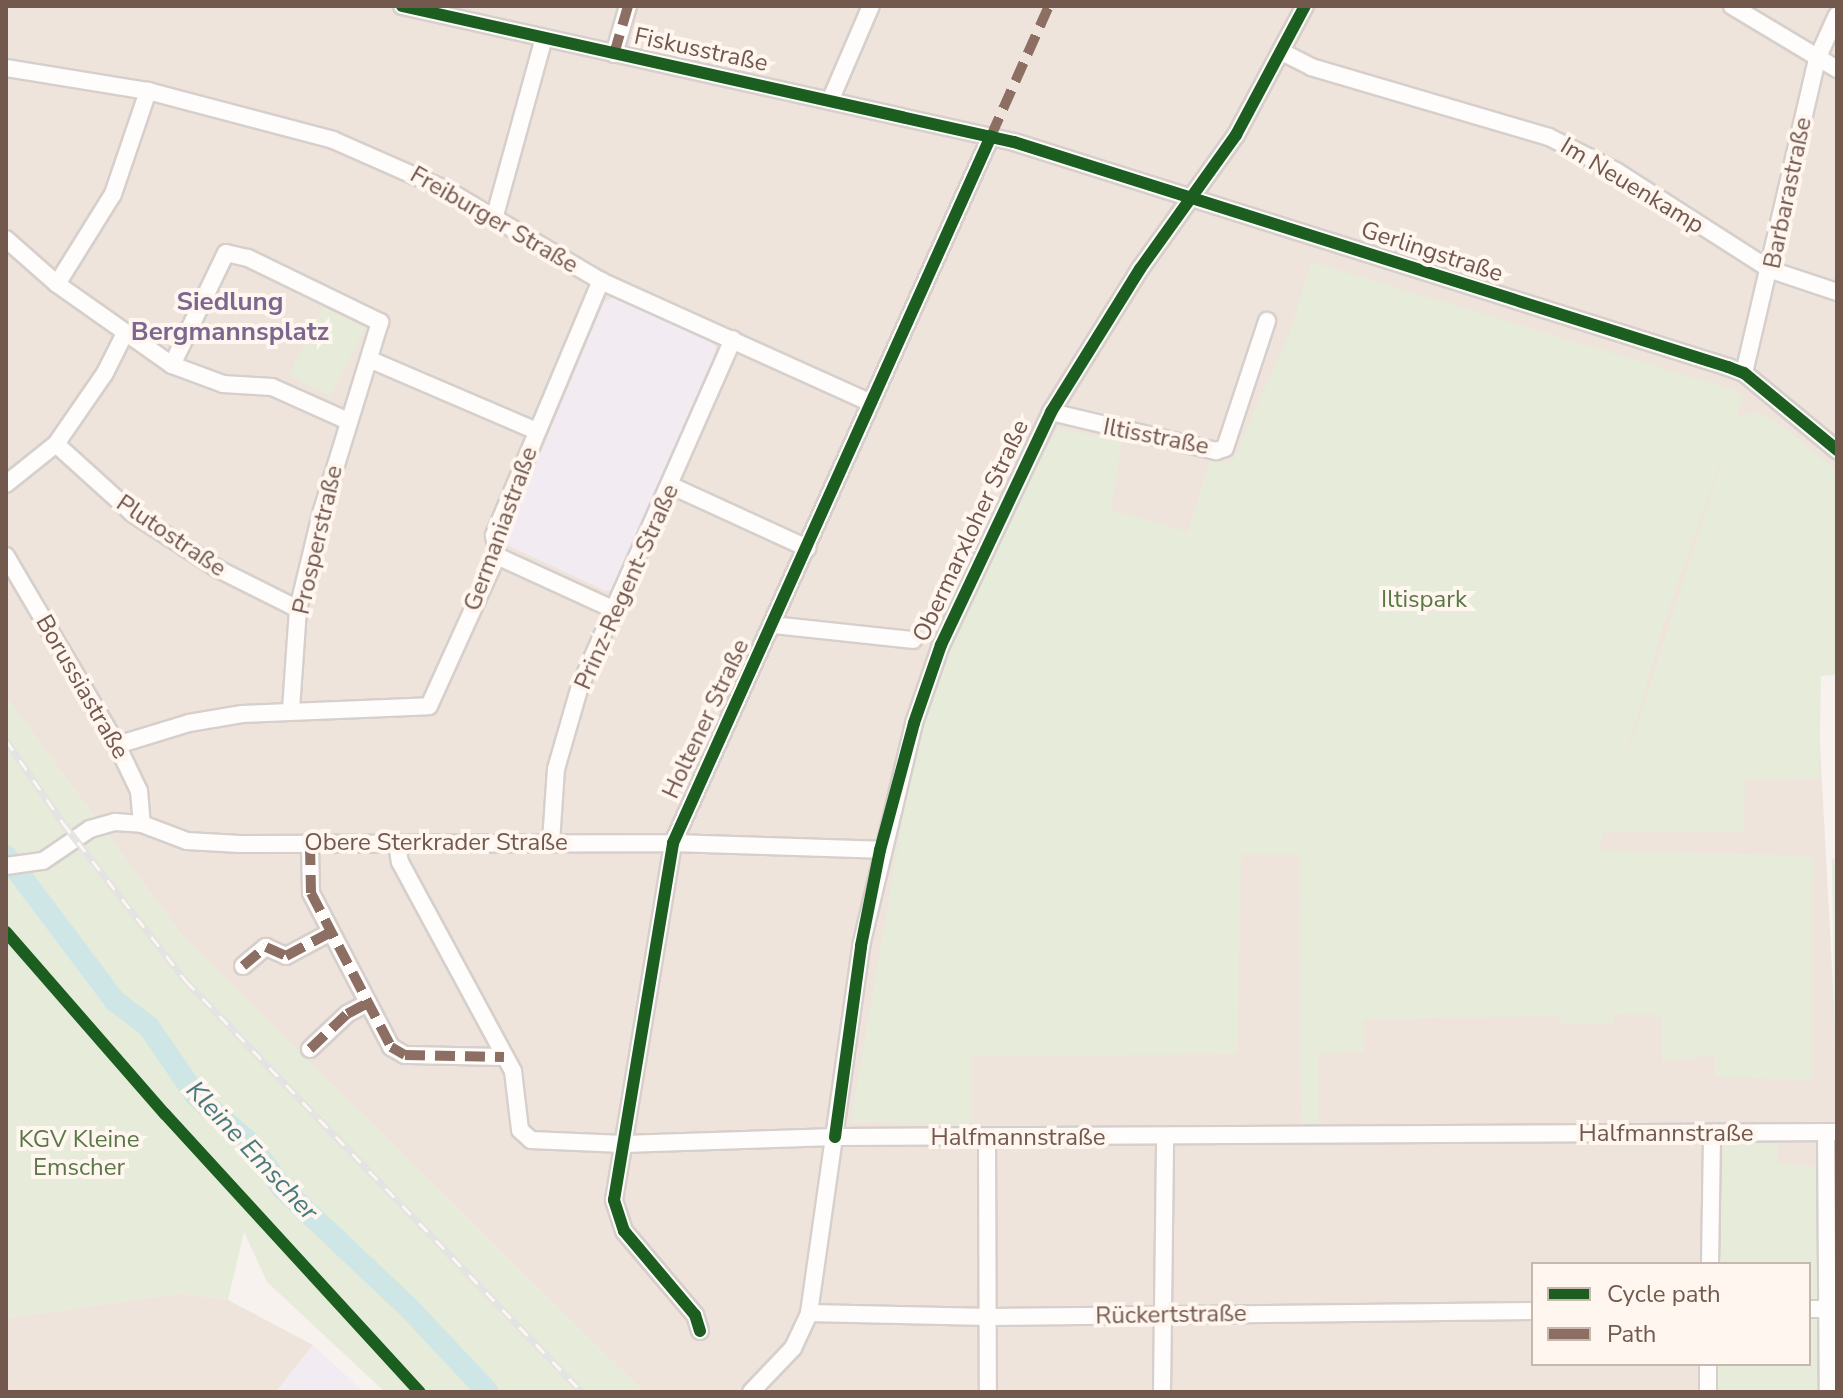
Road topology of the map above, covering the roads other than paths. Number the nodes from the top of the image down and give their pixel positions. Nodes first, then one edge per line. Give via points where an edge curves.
1 (405, 6) edge
2 (628, 6) edge
3 (871, 6) edge
4 (1305, 6) edge
5 (1732, 6) edge
6 (1837, 15) edge
7 (544, 38) junction
8 (1282, 52) junction
9 (614, 54) junction
10 (1817, 59) junction
11 (6, 68) edge
12 (1837, 69) edge
13 (148, 91) junction
14 (830, 101) junction
15 (991, 136) junction
16 (1192, 197) junction
17 (494, 219) junction
18 (6, 239) edge
19 (1771, 270) junction
20 (601, 281) junction
21 (57, 284) junction
22 (1837, 292) edge
23 (1267, 321) dead end
24 (125, 333) junction
25 (733, 339) junction
26 (371, 360) junction
27 (172, 365) junction
28 (1744, 373) junction
29 (871, 403) junction
30 (1051, 412) junction
31 (348, 421) junction
32 (537, 431) junction
33 (56, 444) junction
34 (1837, 450) edge
35 (6, 484) edge
36 (672, 486) junction
37 (807, 548) junction
38 (6, 556) edge
39 (497, 556) junction
40 (298, 609) junction
41 (615, 610) junction
42 (773, 625) junction
43 (913, 640) dead end
44 (291, 708) junction
45 (117, 745) junction
46 (142, 824) junction
47 (551, 842) junction
48 (673, 843) junction
49 (397, 844) junction
50 (310, 845) junction
51 (880, 850) junction
52 (6, 866) edge
53 (331, 932) junction
54 (243, 966) dead end
55 (368, 1003) junction
56 (310, 1049) dead end
57 (504, 1057) junction
58 (1831, 1132) edge
59 (1712, 1134) junction
60 (835, 1137) junction
61 (1165, 1137) junction
62 (987, 1138) junction
63 (623, 1144) junction
64 (1710, 1262) edge
65 (1811, 1309) edge
66 (1833, 1309) edge
67 (1531, 1311) edge
68 (809, 1313) junction
69 (1164, 1315) junction
70 (989, 1317) junction
71 (700, 1331) dead end
72 (1708, 1366) edge
73 (762, 1388) edge
74 (988, 1392) edge
75 (1162, 1392) edge
76 (1708, 1392) edge
77 (1828, 1392) edge

1 - 7 street, Fiskusstraße
2 - 9 street
3 - 14 street
4 - 8 street, Obermarxloher Straße
5 - 10 street
6 - 10 street, Barbarastraße
7 - 9 street, Fiskusstraße
7 - 17 street
8 - 16 street, Obermarxloher Straße via 1236,135
8 - 19 street, Im Neuenkamp via 1311,67 1549,137 1616,171
9 - 14 street, Fiskusstraße
10 - 12 street
10 - 19 street, Barbarastraße
11 - 13 street, Freiburger Straße
13 - 17 street, Freiburger Straße via 333,140 399,166
13 - 21 street via 113,194
14 - 15 street, Fiskusstraße
15 - 16 street, Gerlingstraße
15 - 29 street, Holtener Straße
16 - 28 street, Gerlingstraße
16 - 30 street, Obermarxloher Straße via 1123,294
17 - 20 street, Freiburger Straße
18 - 21 street
19 - 22 street, Im Neuenkamp
19 - 28 street, Barbarastraße
20 - 25 street, Freiburger Straße
20 - 32 street, Germaniastraße
21 - 24 street
23 - 30 street, Iltisstraße via 1225,448 1216,451
24 - 27 street
24 - 33 street via 105,373
25 - 29 street, Freiburger Straße
25 - 36 street, Prinz-Regent-Straße
26 - 27 street, Prosperstraße via 380,322 235,253 221,257
26 - 31 street, Prosperstraße
26 - 32 street
27 - 31 street via 223,384 272,387
28 - 34 street, Gerlingstraße
29 - 37 street, Holtener Straße
30 - 51 street, Obermarxloher Straße via 941,645
31 - 40 street, Prosperstraße
32 - 39 street, Germaniastraße via 494,535
33 - 35 street
33 - 40 street, Plutostraße via 165,536
36 - 37 street
36 - 41 street, Prinz-Regent-Straße
37 - 42 street, Holtener Straße
38 - 45 street, Borussiastraße
39 - 41 street
39 - 44 street, Germaniastraße via 429,706
40 - 44 street, Prosperstraße
41 - 47 street, Prinz-Regent-Straße via 567,728 551,802
42 - 43 street
42 - 48 street, Holtener Straße
44 - 45 street, Germaniastraße via 189,723
45 - 46 street, Borussiastraße via 139,791
46 - 50 street, Obere Sterkrader Straße via 187,841
46 - 52 street, Obere Sterkrader Straße via 115,822 90,829 43,861
47 - 48 street, Obere Sterkrader Straße
47 - 49 street, Obere Sterkrader Straße
48 - 51 street, Obere Sterkrader Straße
48 - 63 street, Holtener Straße
49 - 50 street, Obere Sterkrader Straße
49 - 57 street, Halfmannstraße via 400,862
50 - 53 street via 311,893
51 - 60 street, Obermarxloher Straße
53 - 54 street via 286,956 266,947
53 - 55 street
55 - 56 street via 347,1014
55 - 57 street via 396,1052
57 - 63 street, Halfmannstraße via 513,1071 524,1137
58 - 59 street, Halfmannstraße
58 - 66 street
59 - 61 street, Halfmannstraße
59 - 64 street
60 - 62 street, Halfmannstraße
60 - 63 street, Halfmannstraße
60 - 68 street, Obermarxloher Straße
61 - 62 street, Halfmannstraße
61 - 69 street
62 - 70 street
63 - 71 street, Holtener Straße via 614,1200 619,1222 695,1315
65 - 66 street
66 - 77 street
67 - 69 street, Rückertstraße
68 - 70 street, Rückertstraße
68 - 73 street, Obermarxloher Straße via 793,1348
69 - 70 street, Rückertstraße
69 - 75 street
70 - 74 street
72 - 76 street

